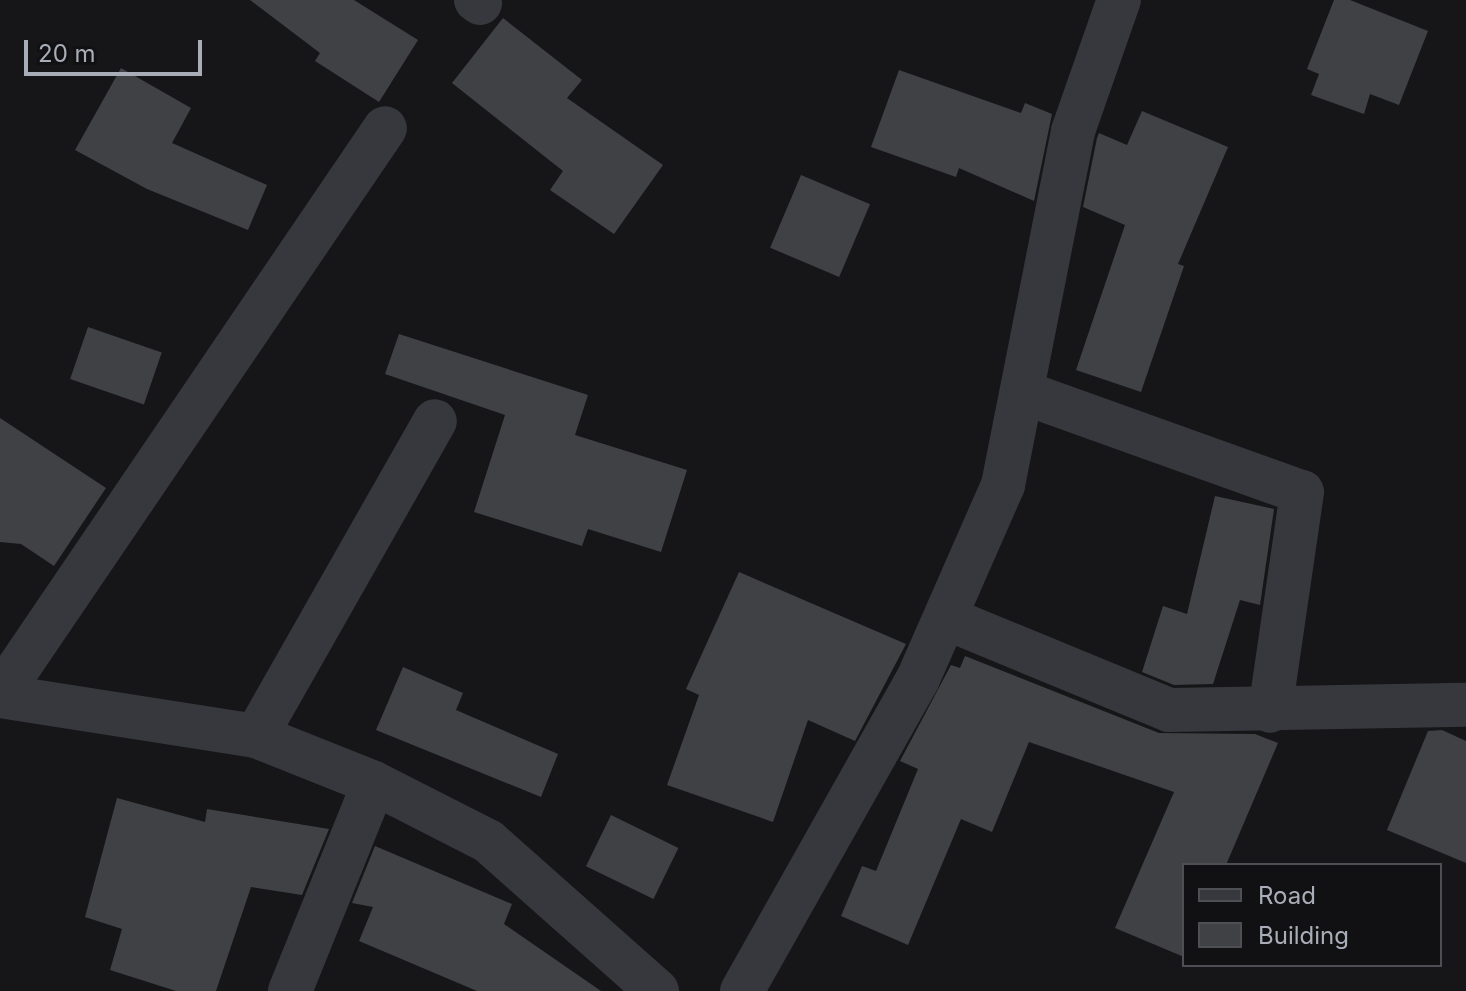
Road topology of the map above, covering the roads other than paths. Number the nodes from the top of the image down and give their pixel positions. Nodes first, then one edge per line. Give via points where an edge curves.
1 (1119, 0) edge
2 (385, 128) dead end
3 (1022, 392) junction
4 (435, 421) dead end
5 (946, 618) junction
6 (0, 695) edge
7 (1466, 705) edge
8 (1270, 711) junction
9 (256, 736) junction
10 (374, 783) junction
11 (290, 991) edge
12 (657, 991) edge
13 (742, 991) edge

1 - 3 street via 1073,131
2 - 6 street
3 - 5 street via 1003,485
3 - 8 street via 1302,492
4 - 9 street
5 - 8 street via 1169,710
5 - 13 street via 917,681
6 - 9 street
7 - 8 street
9 - 10 street
10 - 11 street
10 - 12 street via 488,841

